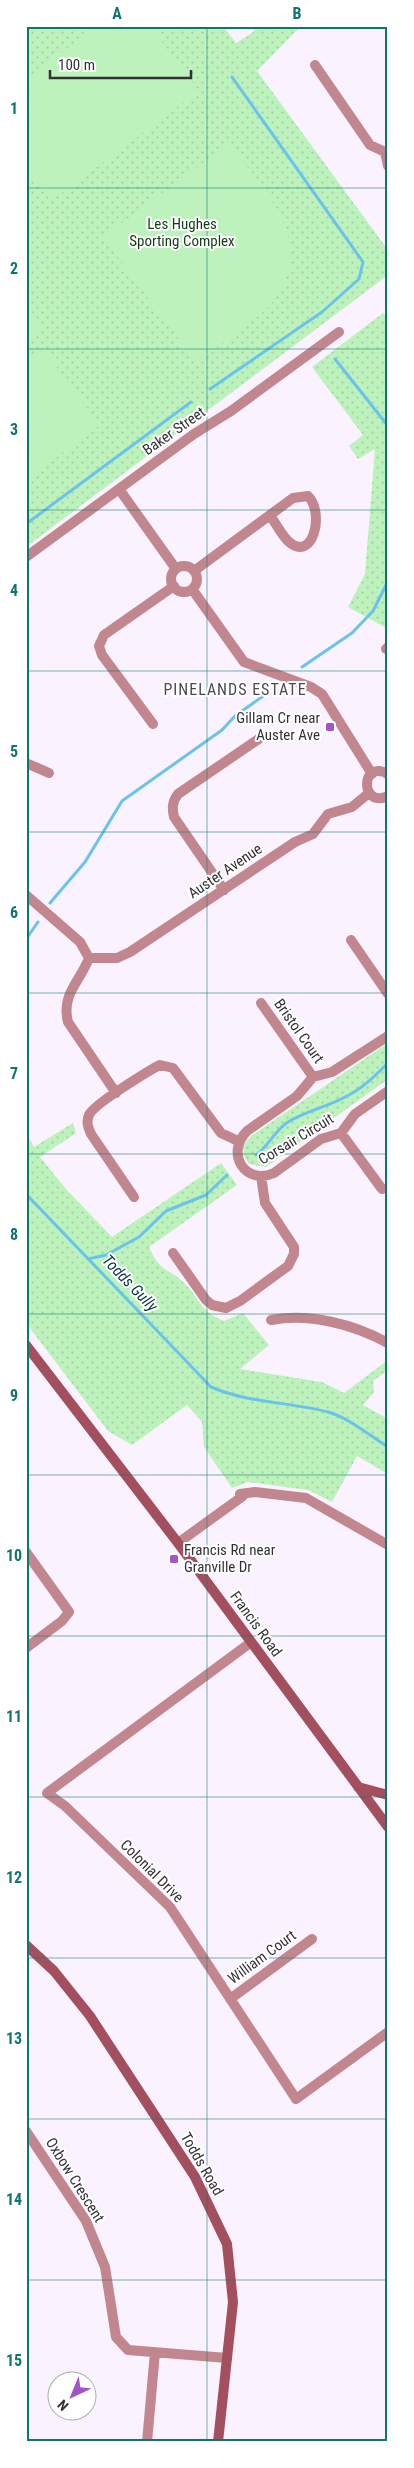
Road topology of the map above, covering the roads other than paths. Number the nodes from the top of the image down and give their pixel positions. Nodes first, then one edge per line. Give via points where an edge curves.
1 (315, 65) dead end
2 (386, 151) edge
3 (388, 166) edge
4 (339, 332) dead end
5 (119, 489) junction
6 (270, 515) junction
7 (26, 557) edge
8 (176, 569) junction
9 (194, 571) junction
10 (174, 586) junction
11 (192, 589) junction
12 (153, 724) dead end
13 (260, 738) dead end
14 (26, 763) edge
15 (48, 773) dead end
16 (372, 774) junction
17 (388, 774) edge
18 (369, 793) junction
19 (388, 796) edge
20 (224, 890) junction
21 (26, 895) edge
22 (351, 940) dead end
23 (89, 958) junction
24 (388, 994) edge
25 (261, 1003) dead end
26 (388, 1036) edge
27 (313, 1077) junction
28 (388, 1091) edge
29 (116, 1093) junction
30 (341, 1133) junction
31 (238, 1142) junction
32 (261, 1176) junction
33 (382, 1189) dead end
34 (134, 1197) dead end
35 (173, 1253) dead end
36 (271, 1320) dead end
37 (388, 1343) edge
38 (26, 1345) edge
39 (178, 1543) junction
40 (388, 1545) edge
41 (26, 1552) edge
42 (250, 1643) junction
43 (26, 1648) edge
44 (358, 1787) junction
45 (388, 1795) edge
46 (386, 1822) edge
47 (312, 1939) dead end
48 (26, 1945) edge
49 (230, 1999) junction
50 (388, 2032) edge
51 (26, 2131) edge
52 (155, 2352) junction
53 (227, 2358) junction
54 (147, 2442) edge
55 (218, 2442) edge

1 - 2 street via 370,145
2 - 3 street
4 - 5 street, Baker Street
5 - 7 street, Baker Street
5 - 8 street
6 - 6 street via 293,498 308,496 315,506 315,534 307,544 294,545
6 - 9 street
8 - 9 street via 184,566
8 - 10 street via 171,578
9 - 11 street via 196,582
10 - 11 street via 184,591
10 - 12 street via 104,635 99,646 102,655
11 - 16 street via 244,662 322,694
13 - 20 street via 178,794 174,800 174,817
14 - 15 street
16 - 17 street via 380,771
16 - 18 street via 366,782
18 - 19 street via 378,798
18 - 20 street, Auster Avenue via 352,807 328,814 313,834 295,842
20 - 23 street, Auster Avenue via 130,952 117,958
21 - 23 street via 80,942
22 - 24 street
23 - 29 street via 64,1008 68,1022
25 - 27 street, Bristol Court
26 - 27 street via 332,1072
27 - 31 street, Corsair Circuit via 298,1096 247,1131
28 - 30 street, Corsair Circuit via 350,1120
29 - 31 street via 160,1065 173,1068 221,1133
29 - 34 street via 91,1110 88,1126
30 - 32 street, Corsair Circuit via 320,1139 274,1173
30 - 33 street
31 - 32 street, Corsair Circuit via 239,1162 249,1172
32 - 35 street via 265,1203 294,1247 288,1266 232,1306 220,1308 206,1300
36 - 37 street via 290,1317 337,1323 362,1330
38 - 39 main road, Francis Road
39 - 40 street via 242,1496 240,1494 254,1492 306,1498
39 - 42 main road, Francis Road
41 - 43 street via 69,1612
42 - 44 main road, Francis Road
42 - 49 street, Colonial Drive via 47,1793 65,1806 170,1907
44 - 45 main road
44 - 46 main road, Francis Road
47 - 49 street, William Court
48 - 53 main road, Todds Road via 54,1971 90,2016 207,2200 227,2244 231,2267 233,2302
49 - 50 street, Colonial Drive via 296,2099
51 - 52 street, Oxbow Crescent via 86,2221 105,2267 116,2337 128,2350
52 - 53 street, Oxbow Crescent
52 - 54 street
53 - 55 main road, Todds Road

